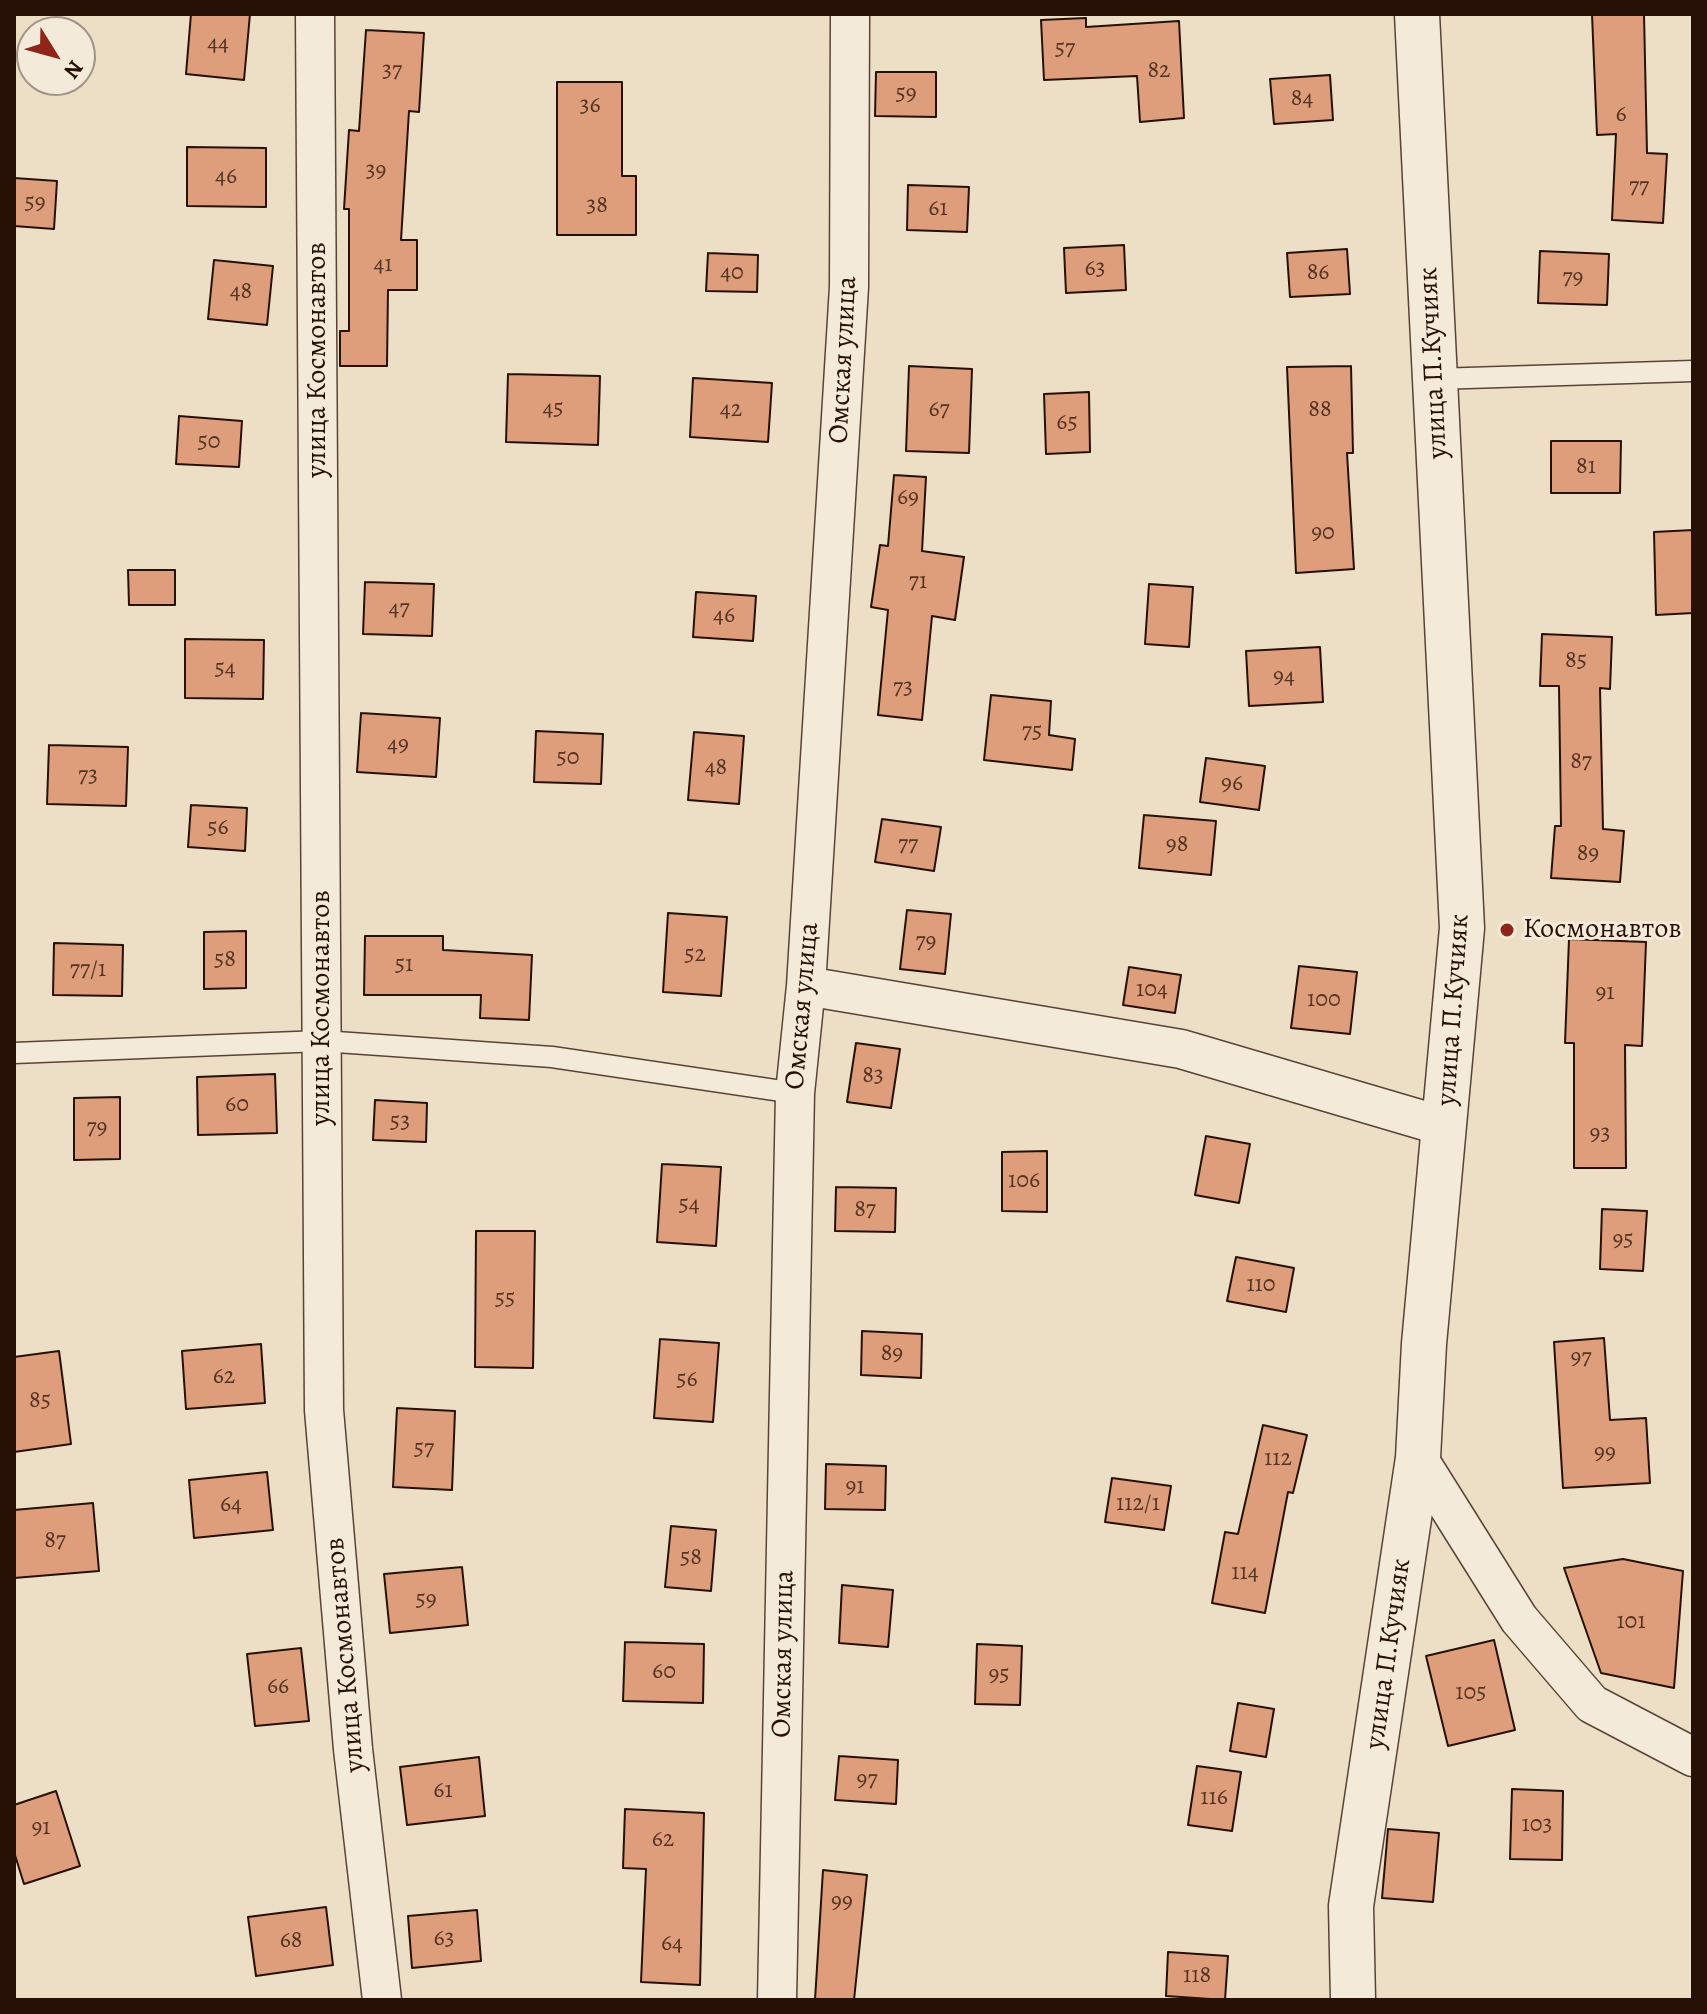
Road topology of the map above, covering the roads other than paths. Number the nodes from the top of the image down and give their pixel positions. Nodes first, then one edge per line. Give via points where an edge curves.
1 (315, 14) edge
2 (850, 14) edge
3 (1417, 14) edge
4 (1693, 371) edge
5 (1435, 379) junction
6 (806, 986) junction
7 (322, 1041) junction
8 (14, 1053) edge
9 (795, 1093) junction
10 (1446, 1127) junction
11 (1418, 1458) junction
12 (1693, 1757) edge
13 (382, 2000) edge
14 (777, 2000) edge
15 (1353, 2000) edge

1 - 7 street, улица Космонавтов
2 - 6 street, Омская улица via 849,287
3 - 5 street, улица П.Кучияк
4 - 5 lane
5 - 10 street, улица П.Кучияк via 1462,928
6 - 9 street, Омская улица
6 - 10 street via 1181,1049
7 - 8 lane
7 - 9 lane via 552,1057
7 - 13 street, улица Космонавтов via 324,1410 353,1749
9 - 14 street, Омская улица
10 - 11 street, улица П.Кучияк
11 - 12 street via 1519,1619 1592,1704
11 - 15 street, улица П.Кучияк via 1351,1906

